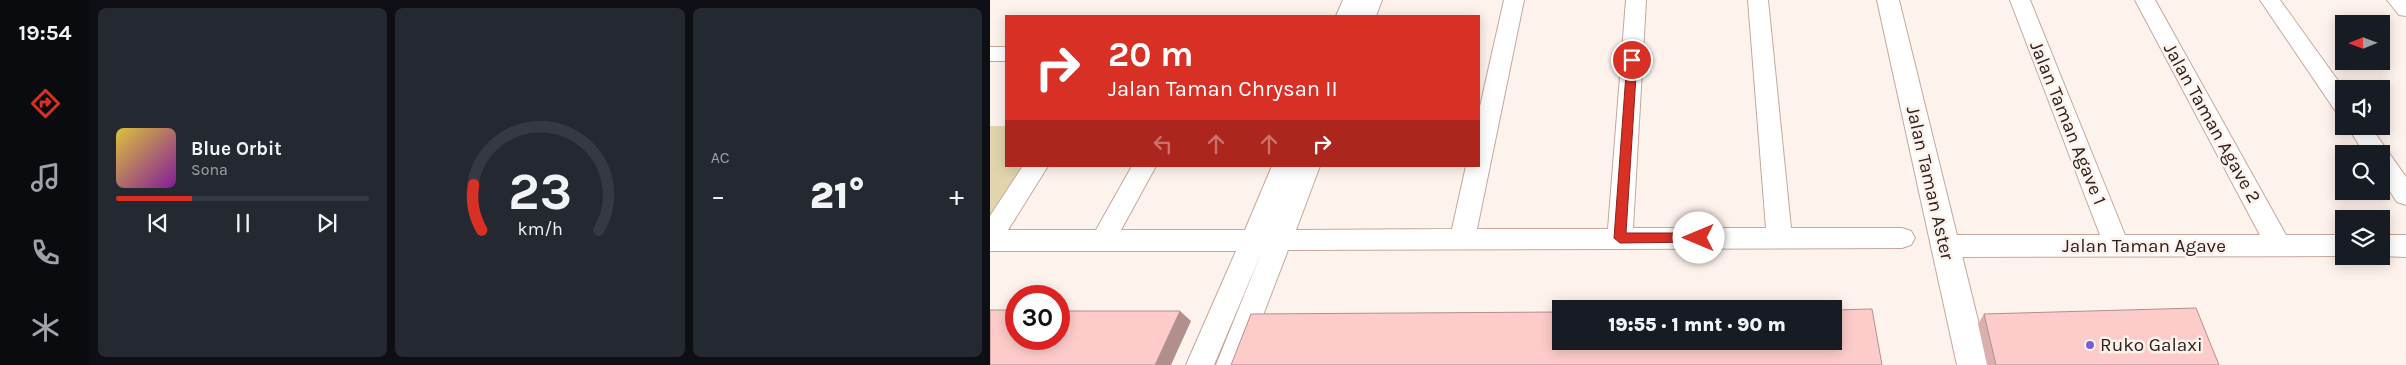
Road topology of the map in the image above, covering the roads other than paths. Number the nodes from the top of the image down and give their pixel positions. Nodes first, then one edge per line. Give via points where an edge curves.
1 (1353, 0) edge
2 (1372, 0) edge
3 (1514, 0) edge
4 (1636, 0) edge
5 (1758, 0) edge
6 (1888, 0) edge
7 (2020, 0) edge
8 (2145, 0) edge
9 (2270, 0) edge
10 (2397, 0) edge
11 (2406, 10) edge
12 (1346, 15) edge
13 (1366, 15) edge
14 (990, 54) edge
15 (1005, 54) edge
16 (2335, 93) edge
17 (1480, 156) edge
18 (1035, 167) edge
19 (1143, 167) edge
20 (1284, 167) edge
21 (1308, 167) edge
22 (1478, 167) edge
23 (2390, 173) edge
24 (2406, 196) edge
25 (1620, 238) junction
26 (1778, 238) junction
27 (1902, 238) dead end
28 (990, 239) edge
29 (1253, 239) junction
30 (1462, 239) junction
31 (1103, 240) junction
32 (1279, 240) junction
33 (1945, 246) junction
34 (2117, 246) junction
35 (2279, 246) junction
36 (2335, 246) edge
37 (2390, 246) edge
38 (2406, 246) edge
39 (1200, 365) edge
40 (1230, 365) edge
41 (1973, 365) edge

1 - 12 street
2 - 13 street
3 - 17 street
4 - 25 street
5 - 26 street
6 - 33 main road, Jalan Taman Aster
7 - 34 street, Jalan Taman Agave 1
8 - 35 street, Jalan Taman Agave 2
9 - 16 street
10 - 11 street
14 - 15 street
18 - 28 street
19 - 31 street
20 - 29 street
21 - 32 street
22 - 30 street
23 - 24 street
25 - 26 street
25 - 30 street
26 - 27 street
28 - 31 street
29 - 31 street
29 - 32 street
29 - 39 street
30 - 32 street
32 - 40 street
33 - 34 street, Jalan Taman Agave
33 - 41 main road, Jalan Taman Aster
34 - 35 street, Jalan Taman Agave
35 - 36 street, Jalan Taman Agave
37 - 38 street

